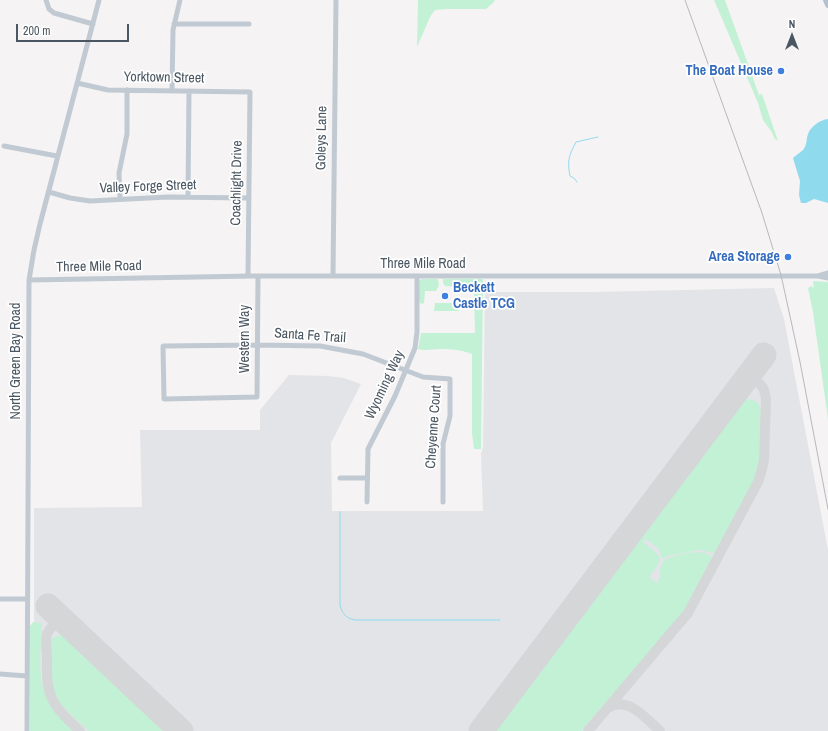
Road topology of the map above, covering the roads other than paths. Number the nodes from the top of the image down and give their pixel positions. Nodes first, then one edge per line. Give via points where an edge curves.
1 (46, 0) edge
2 (99, 0) edge
3 (180, 0) edge
4 (336, 0) edge
5 (826, 0) edge
6 (828, 5) edge
7 (92, 24) junction
8 (174, 24) junction
9 (249, 24) dead end
10 (77, 83) junction
11 (127, 90) junction
12 (172, 91) junction
13 (189, 91) junction
14 (250, 92) joint
15 (4, 146) dead end
16 (57, 156) junction
17 (48, 192) junction
18 (188, 197) junction
19 (249, 198) junction
20 (120, 200) junction
21 (828, 273) edge
22 (248, 276) junction
23 (258, 276) junction
24 (332, 276) junction
25 (417, 276) junction
26 (818, 276) junction
27 (828, 278) edge
28 (29, 280) junction
29 (258, 345) junction
30 (406, 371) junction
31 (450, 379) joint
32 (164, 399) joint
33 (340, 478) dead end
34 (367, 478) junction
35 (367, 502) dead end
36 (443, 502) dead end
37 (0, 599) edge
38 (27, 599) junction
39 (0, 674) edge
40 (27, 676) junction
41 (27, 731) edge

1 - 7 street via 47,6 57,15
2 - 7 street, North Green Bay Road
3 - 8 street
4 - 24 street, Goleys Lane
5 - 6 main road
7 - 10 street, North Green Bay Road
8 - 9 street
8 - 12 street
10 - 11 street, Yorktown Street via 104,89
10 - 16 street, North Green Bay Road
11 - 12 street, Yorktown Street
11 - 20 street via 127,134 119,173
12 - 13 street, Yorktown Street
13 - 14 street, Yorktown Street
13 - 18 street
14 - 19 street, Coachlight Drive
15 - 16 street
16 - 17 street, North Green Bay Road
17 - 20 street, Valley Forge Street via 90,201
17 - 28 street, North Green Bay Road
18 - 19 street, Valley Forge Street
18 - 20 street, Valley Forge Street
19 - 22 street, Coachlight Drive
21 - 26 street, Three Mile Road
22 - 23 street, Three Mile Road
22 - 28 street, Three Mile Road
23 - 24 street, Three Mile Road
23 - 29 street, Western Way
24 - 25 street, Three Mile Road
25 - 26 street, Three Mile Road
25 - 30 street, Wyoming Way via 416,340 413,357
26 - 27 street, Three Mile Road
28 - 38 street, North Green Bay Road
29 - 30 street, Santa Fe Trail via 334,348 370,356
29 - 32 street, Western Way via 257,397
29 - 32 street, Santa Fe Trail via 163,346
30 - 31 street, Santa Fe Trail via 423,377
30 - 34 street, Wyoming Way via 370,444 367,454
31 - 36 street, Cheyenne Court via 450,416 443,444
33 - 34 street
34 - 35 street, Wyoming Way
37 - 38 street
38 - 40 street, North Green Bay Road
39 - 40 street
40 - 41 street, North Green Bay Road

